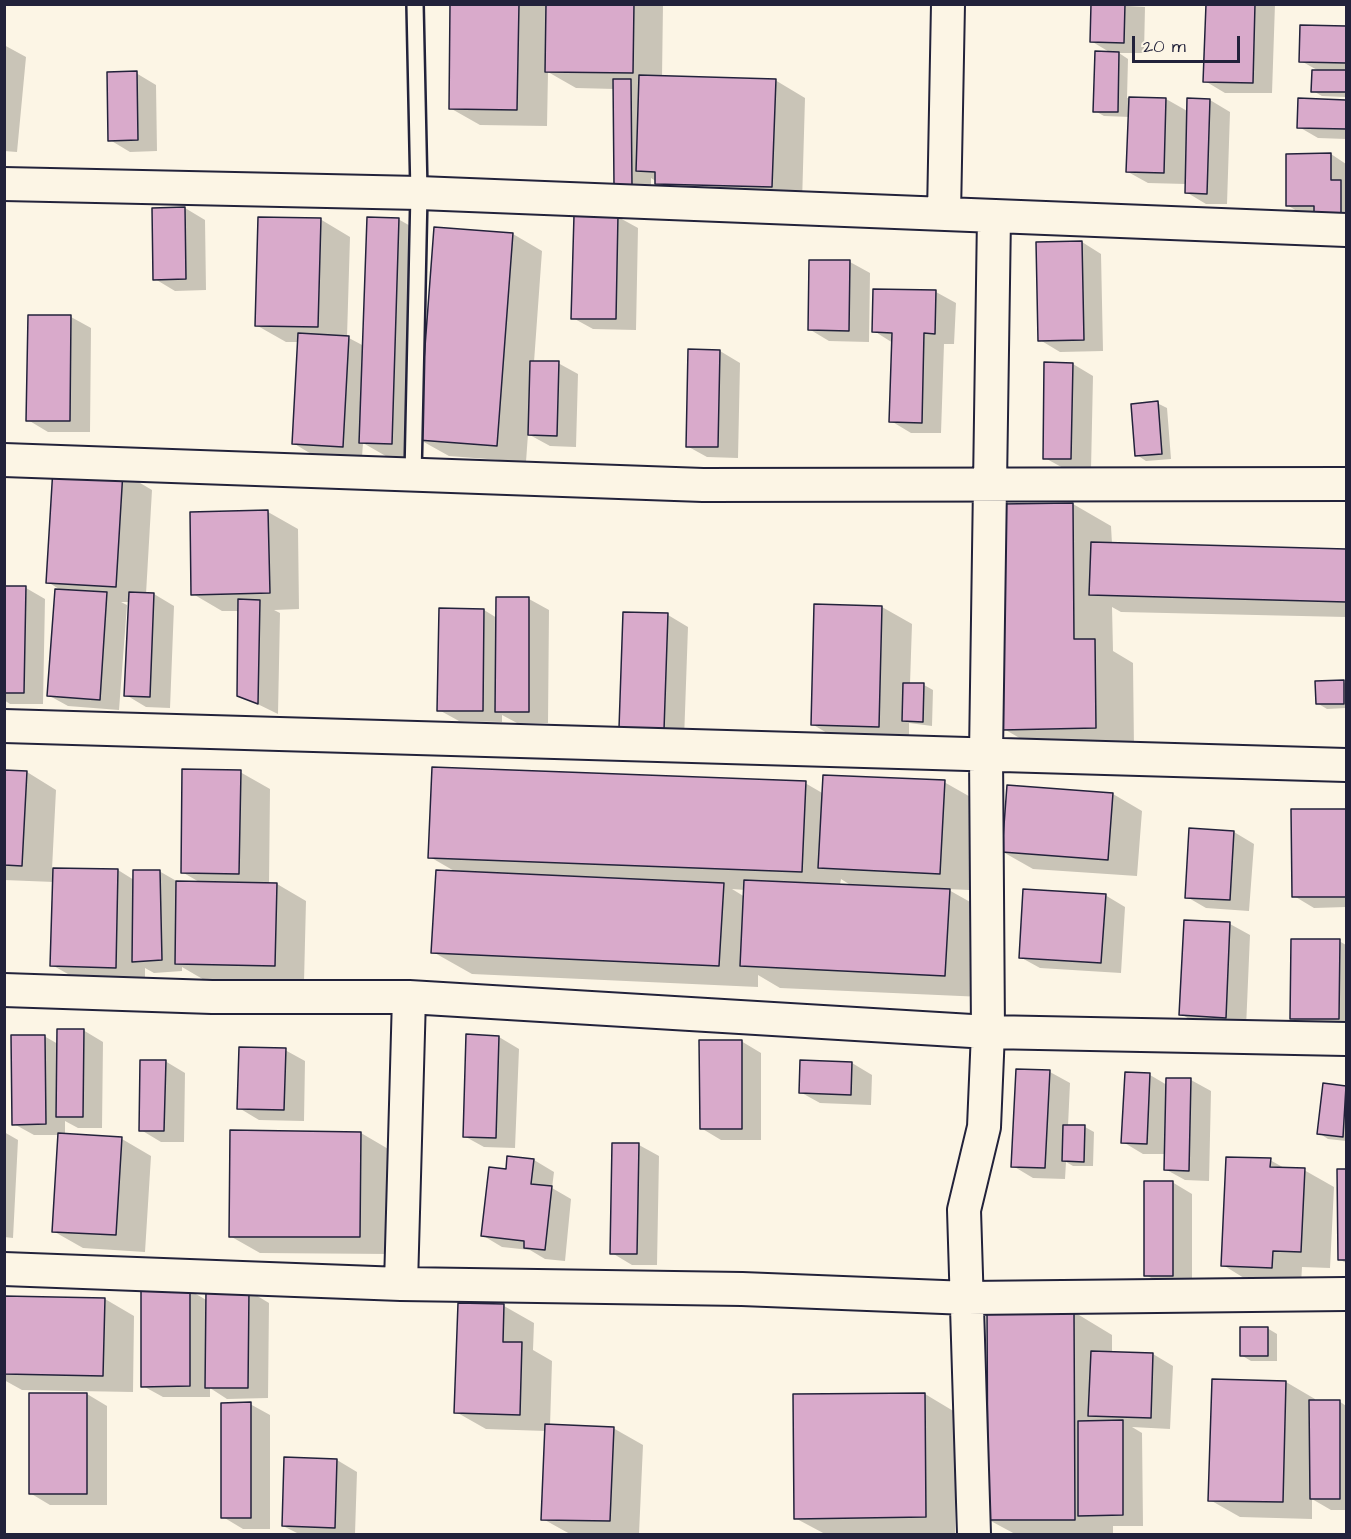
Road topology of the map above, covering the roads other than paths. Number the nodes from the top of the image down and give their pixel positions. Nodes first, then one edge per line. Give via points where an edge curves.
1 (415, 4) edge
2 (948, 4) edge
3 (4, 184) edge
4 (418, 193) junction
5 (944, 214) junction
6 (994, 216) junction
7 (1347, 230) edge
8 (4, 460) edge
9 (413, 476) junction
10 (1347, 484) edge
11 (989, 485) junction
12 (4, 726) edge
13 (986, 753) junction
14 (1347, 765) edge
15 (4, 990) edge
16 (408, 997) junction
17 (988, 1032) junction
18 (1347, 1039) edge
19 (4, 1269) edge
20 (401, 1284) junction
21 (1347, 1294) edge
22 (968, 1298) junction
23 (974, 1534) edge

1 - 4 lane
2 - 5 street
3 - 4 street
4 - 5 street
4 - 9 lane
5 - 6 street
6 - 7 street
6 - 11 street
8 - 9 street
9 - 11 street via 703,485
10 - 11 street
11 - 13 street
12 - 13 street
13 - 14 street
13 - 17 street
15 - 16 street via 213,997
16 - 17 street
16 - 20 street
17 - 18 street
17 - 22 street via 984,1127 964,1210
19 - 20 street
20 - 22 street via 742,1289
21 - 22 street
22 - 23 street

